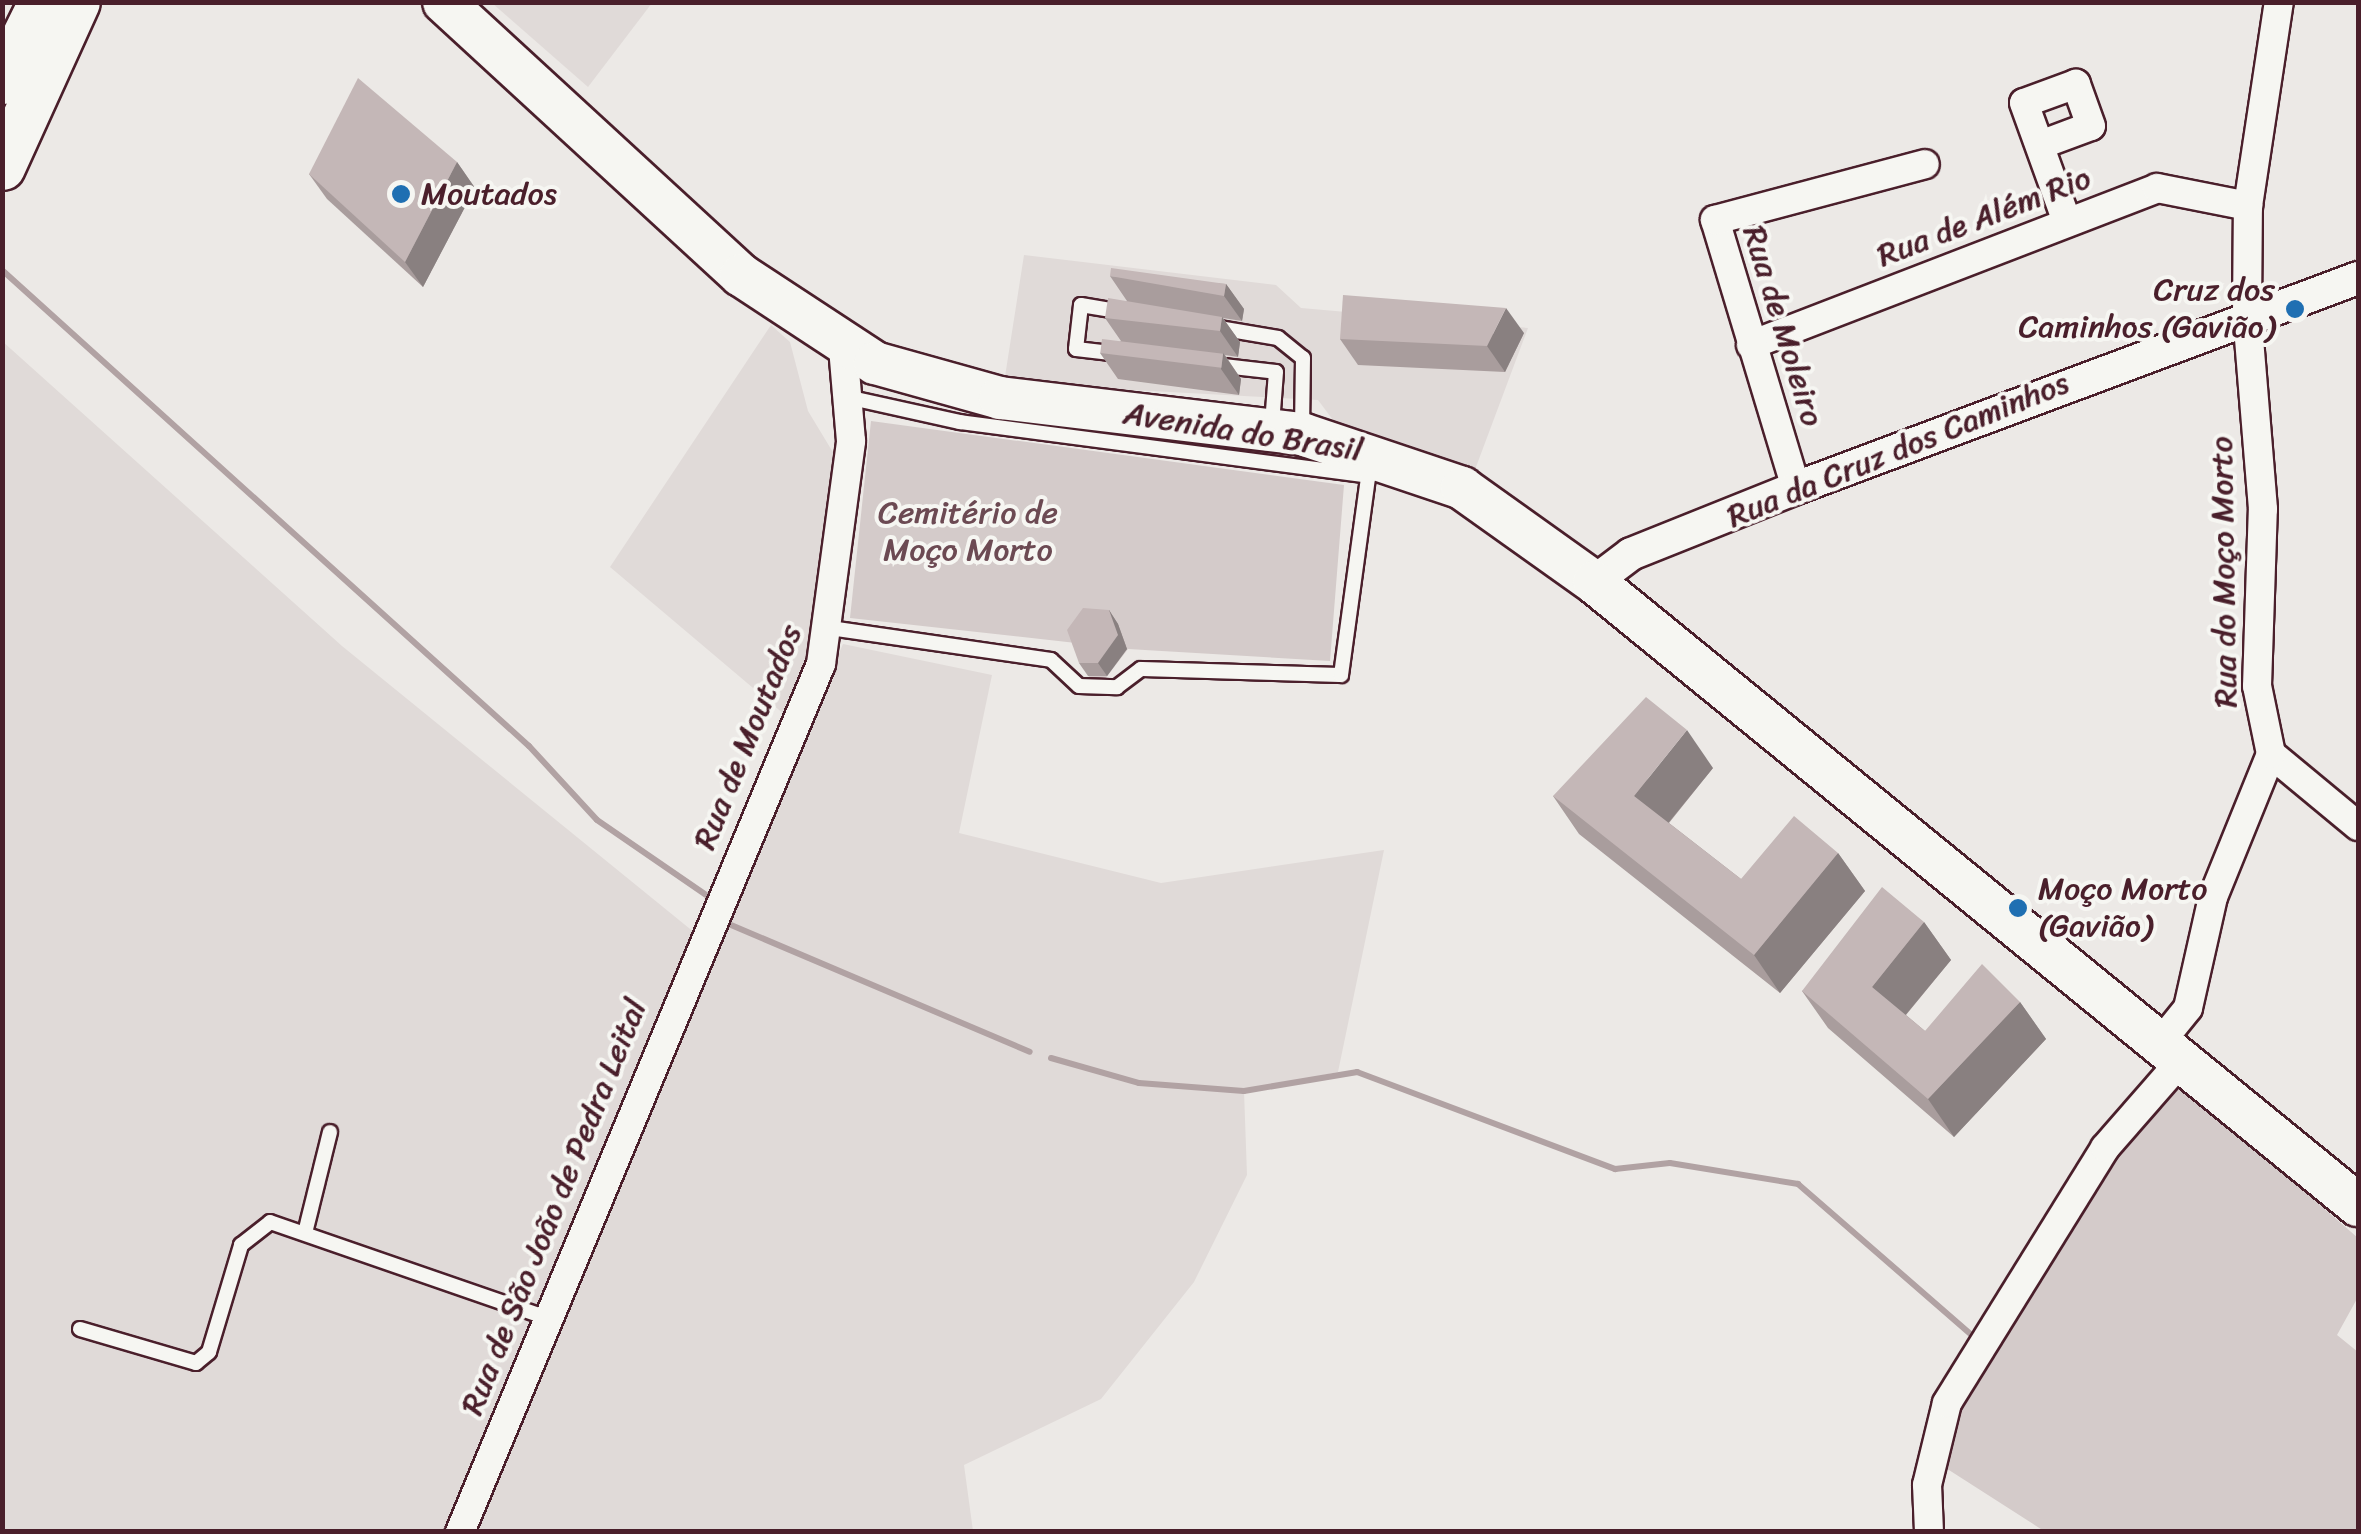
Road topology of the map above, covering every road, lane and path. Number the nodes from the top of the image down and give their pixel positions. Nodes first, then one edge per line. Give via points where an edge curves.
1 (41, 2) edge
2 (77, 2) edge
3 (444, 2) edge
4 (2279, 2) edge
5 (2, 81) edge
6 (2040, 145) dead end
7 (1925, 164) dead end
8 (2, 167) edge
9 (2248, 206) junction
10 (2067, 222) junction
11 (2358, 278) edge
12 (2247, 313) junction
13 (1140, 315) edge
14 (1199, 325) edge
15 (1750, 345) junction
16 (843, 348) junction
17 (1131, 355) edge
18 (1204, 364) edge
19 (847, 397) junction
20 (1287, 432) junction
21 (1370, 463) junction
22 (1796, 488) junction
23 (1664, 543) junction
24 (1594, 582) junction
25 (1630, 611) junction
26 (830, 628) junction
27 (2271, 754) junction
28 (2358, 826) edge
29 (716, 910) joint
30 (2170, 1052) junction
31 (330, 1132) dead end
32 (2358, 1205) edge
33 (305, 1232) junction
34 (545, 1317) junction
35 (80, 1330) dead end
36 (460, 1532) edge
37 (1929, 1532) edge

1 - 5 highway
2 - 8 highway
3 - 16 main road, Avenida do Brasil via 741,275
4 - 9 street, Rua do Moço Morto
6 - 10 street
7 - 15 street, Rua de Moleiro via 1715,220
9 - 10 street, Rua de Além Rio via 2157,188
9 - 12 street, Rua do Moço Morto
10 - 15 street, Rua de Além Rio
11 - 12 street, Rua da Cruz dos Caminhos
12 - 22 street, Rua da Cruz dos Caminhos
12 - 27 street, Rua do Moço Morto via 2263,510 2257,686
13 - 17 lane via 1081,305 1076,348
14 - 20 lane via 1278,338 1303,358
15 - 22 street, Rua de Moleiro
16 - 19 street, Rua de Moutados
16 - 20 main road, Avenida do Brasil via 935,385 1000,398
18 - 20 lane via 1276,372
19 - 21 lane via 960,422
19 - 26 street, Rua de Moutados
20 - 21 main road, Avenida do Brasil
21 - 24 main road, Avenida do Brasil via 1462,488
21 - 26 lane via 1340,676 1140,668 1117,687 1079,686 1051,660
22 - 23 street, Rua da Cruz dos Caminhos
23 - 24 street, Rua da Cruz dos Caminhos
23 - 25 street, Rua da Cruz dos Caminhos via 1632,584
24 - 25 main road, Avenida do Brasil
25 - 30 main road, Avenida do Brasil
26 - 29 street, Rua de Moutados
27 - 28 street
27 - 30 street via 2213,897 2188,1008
29 - 34 street, Rua de São João de Pedra Leital
30 - 32 main road, Avenida do Brasil
30 - 37 street via 1983,1346 1934,1441
31 - 33 lane
33 - 34 lane
33 - 35 lane via 270,1222 252,1228 209,1352 196,1363
34 - 36 street, Rua de São João de Pedra Leital

